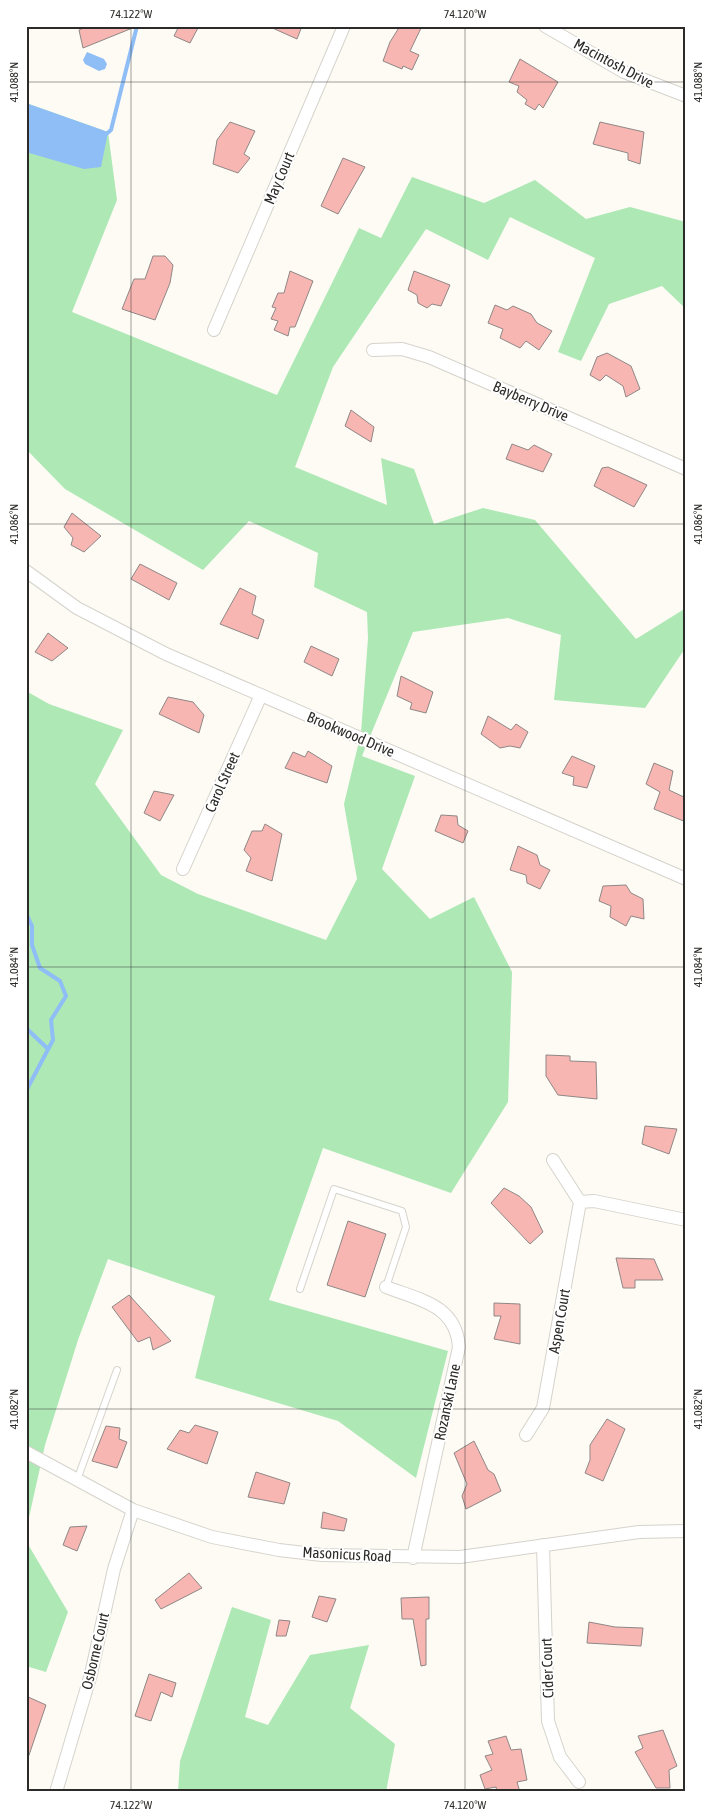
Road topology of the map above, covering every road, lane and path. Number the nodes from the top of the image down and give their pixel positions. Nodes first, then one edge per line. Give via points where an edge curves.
1 (344, 26) edge
2 (545, 26) edge
3 (686, 96) edge
4 (214, 330) dead end
5 (373, 350) dead end
6 (686, 468) edge
7 (26, 571) edge
8 (261, 695) junction
9 (183, 869) dead end
10 (686, 879) edge
11 (553, 1160) dead end
12 (580, 1202) junction
13 (686, 1220) edge
14 (386, 1287) joint
15 (300, 1290) dead end
16 (117, 1370) dead end
17 (526, 1435) dead end
18 (26, 1452) edge
19 (77, 1482) junction
20 (133, 1510) junction
21 (686, 1531) edge
22 (543, 1546) junction
23 (413, 1558) junction
24 (579, 1782) dead end
25 (56, 1792) edge

1 - 4 street, May Court
2 - 3 street, Macintosh Drive via 624,72
5 - 6 street, Bayberry Drive via 402,349 429,357
7 - 8 street, Brookwood Drive via 102,623
8 - 9 street, Carol Street
8 - 10 street, Brookwood Drive
11 - 12 street
12 - 13 street via 594,1201
12 - 17 street, Aspen Court via 544,1408
14 - 15 lane via 406,1227 402,1211 334,1189
14 - 23 street, Rozanski Lane via 430,1303 449,1316 458,1332 459,1347
16 - 19 lane
18 - 19 street, Masonicus Road
19 - 20 street, Masonicus Road
20 - 23 street, Masonicus Road via 212,1537 270,1548 322,1555
20 - 25 street, Osborne Court via 114,1569 91,1674
21 - 22 street, Masonicus Road via 639,1532
22 - 23 street, Masonicus Road via 460,1557
22 - 24 street, Cider Court via 548,1721 560,1757

